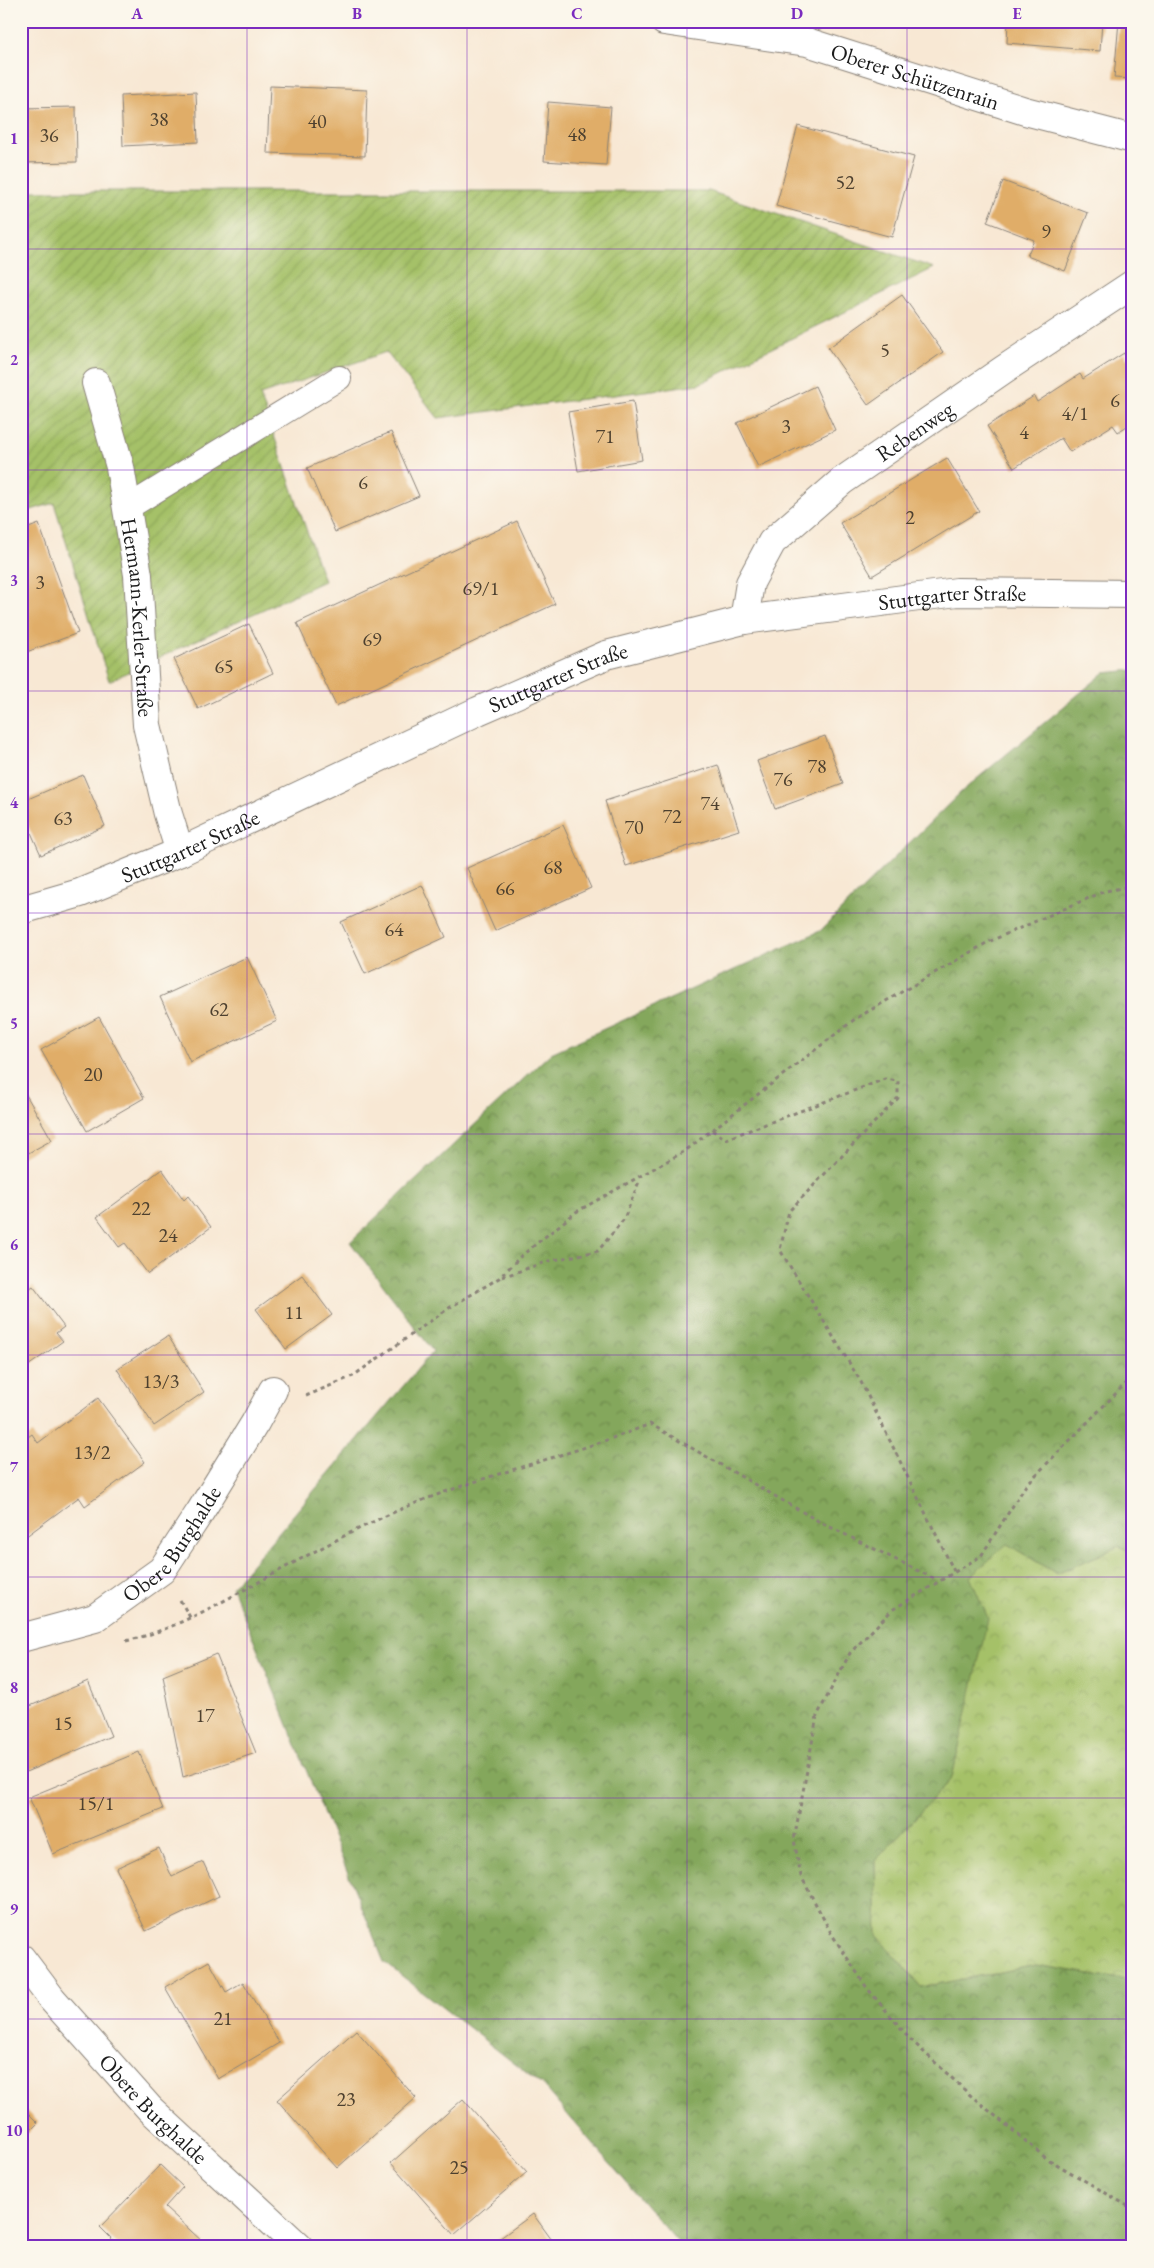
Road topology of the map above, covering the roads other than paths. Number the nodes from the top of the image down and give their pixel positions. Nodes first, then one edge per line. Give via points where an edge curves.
1 (664, 21) edge
2 (1133, 138) edge
3 (1133, 284) edge
4 (339, 378) dead end
5 (96, 383) dead end
6 (127, 508) junction
7 (1133, 594) edge
8 (744, 620) junction
9 (180, 852) junction
10 (21, 910) edge
11 (272, 1390) dead end
12 (21, 1638) edge
13 (21, 1958) edge
14 (299, 2247) edge

1 - 2 street, Oberer Schützenrain via 807,42 1024,111
3 - 8 street, Rebenweg via 842,481 772,542 750,583
4 - 6 lane
5 - 6 street, Hermann-Kerler-Straße via 120,467
6 - 9 street, Hermann-Kerler-Straße via 138,575 147,725
7 - 8 street, Stuttgarter Straße via 957,592
8 - 9 street, Stuttgarter Straße via 606,655 478,711
9 - 10 street, Stuttgarter Straße via 80,893
11 - 12 street, Obere Burghalde via 255,1423 162,1570 95,1618
13 - 14 street, Obere Burghalde via 52,1999 150,2109

